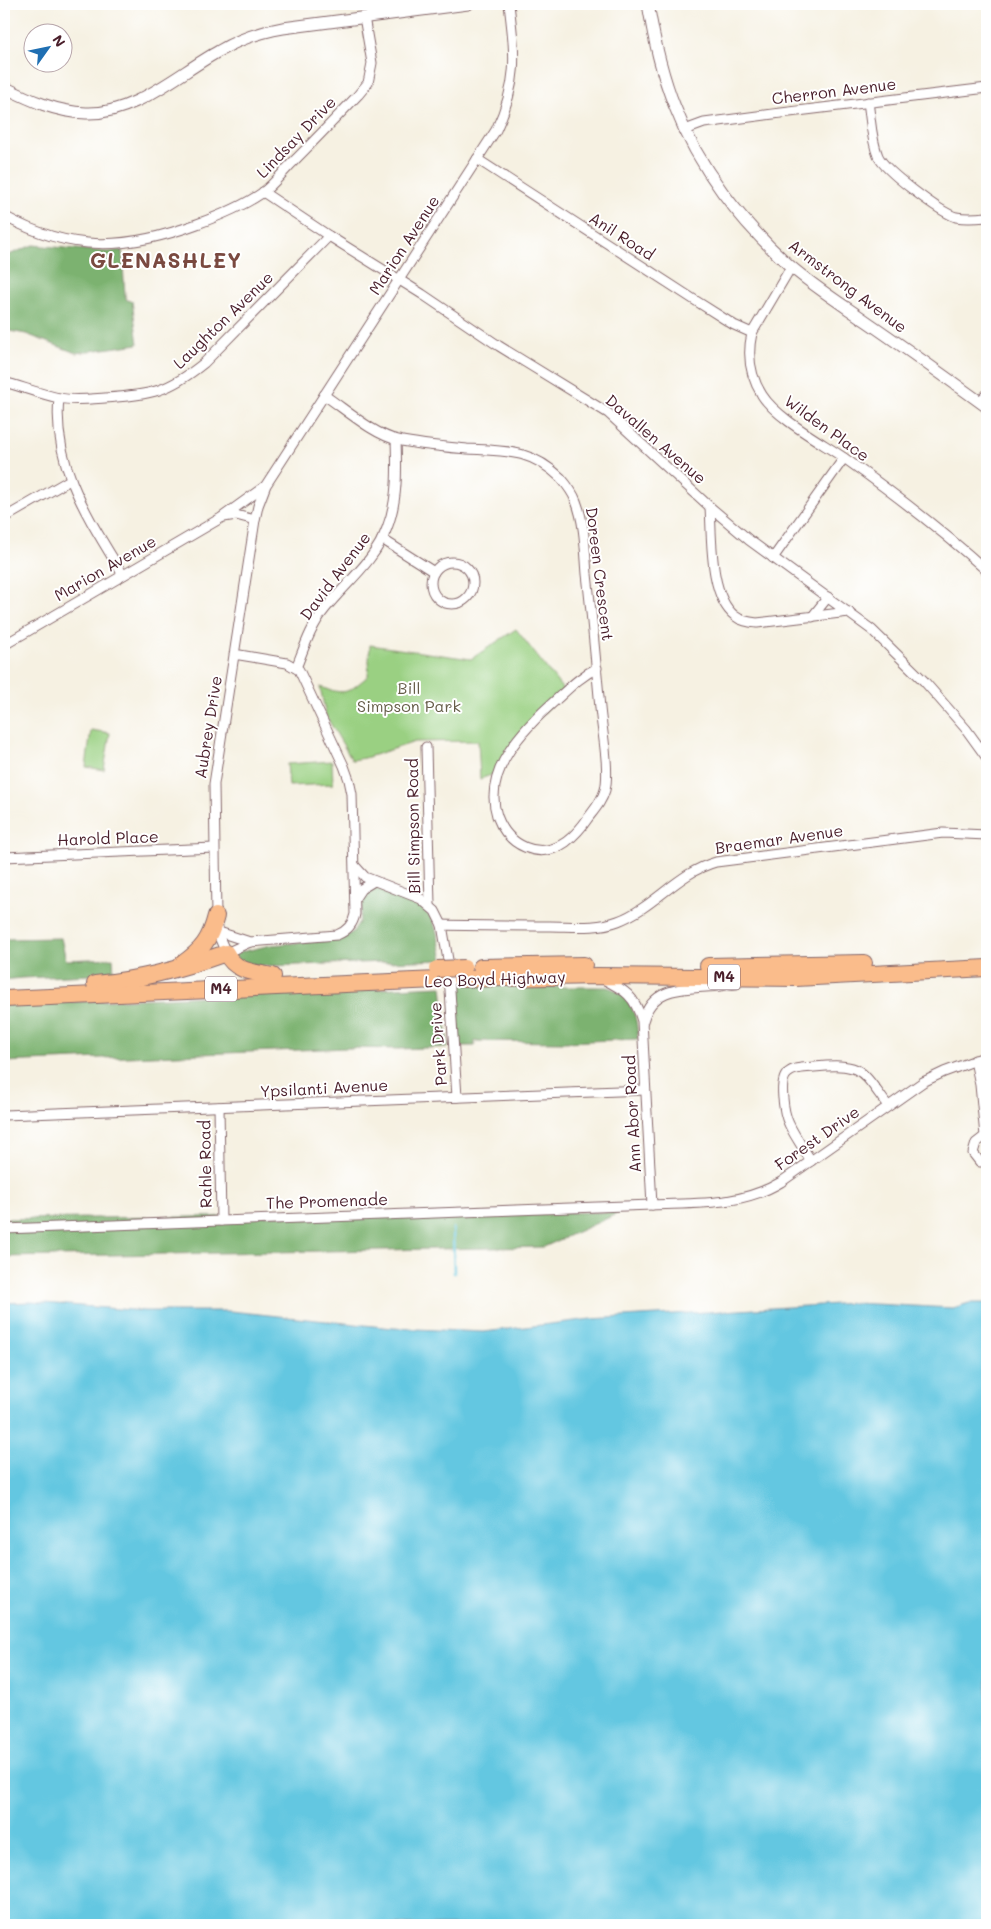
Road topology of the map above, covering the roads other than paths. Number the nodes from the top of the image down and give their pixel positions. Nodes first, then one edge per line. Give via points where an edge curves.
1 (468, 4) edge
2 (509, 4) edge
3 (648, 4) edge
4 (364, 17) junction
5 (4, 87) edge
6 (987, 88) edge
7 (868, 102) junction
8 (685, 130) junction
9 (477, 159) junction
10 (263, 192) junction
11 (4, 216) edge
12 (987, 217) edge
13 (329, 236) junction
14 (791, 267) junction
15 (399, 281) junction
16 (752, 333) junction
17 (4, 382) edge
18 (324, 394) junction
19 (59, 398) junction
20 (985, 401) edge
21 (396, 440) junction
22 (844, 458) junction
23 (70, 480) junction
24 (266, 485) junction
25 (258, 506) joint
26 (710, 507) junction
27 (4, 518) edge
28 (221, 518) junction
29 (254, 520) junction
30 (382, 539) junction
31 (773, 558) junction
32 (987, 571) edge
33 (434, 572) junction
34 (122, 575) junction
35 (828, 597) junction
36 (849, 612) junction
37 (812, 617) junction
38 (4, 645) edge
39 (234, 654) junction
40 (296, 668) junction
41 (597, 668) junction
42 (426, 747) dead end
43 (987, 758) edge
44 (987, 834) edge
45 (214, 848) junction
46 (4, 856) edge
47 (354, 863) junction
48 (374, 881) junction
49 (355, 898) junction
50 (430, 905) junction
51 (217, 924) junction
52 (442, 925) junction
53 (250, 942) junction
54 (226, 953) junction
55 (987, 956) edge
56 (987, 968) edge
57 (159, 973) junction
58 (437, 974) junction
59 (462, 974) junction
60 (273, 976) junction
61 (598, 976) junction
62 (796, 978) junction
63 (95, 984) junction
64 (4, 988) edge
65 (4, 999) edge
66 (642, 1021) junction
67 (987, 1056) edge
68 (975, 1060) junction
69 (645, 1090) junction
70 (457, 1097) junction
71 (888, 1106) junction
72 (219, 1108) junction
73 (4, 1115) edge
74 (986, 1137) edge
75 (811, 1161) junction
76 (987, 1161) edge
77 (652, 1205) junction
78 (221, 1221) junction
79 (4, 1229) edge

1 - 4 street
2 - 9 street, Marion Avenue via 515,71 511,91 496,130
3 - 8 street, Armstrong Avenue via 660,64
4 - 5 street via 256,33 218,51 143,98 105,112 65,111 39,104
4 - 10 street, Lindsay Drive via 372,63 368,83
6 - 7 street, Cherron Avenue
7 - 8 street, Cherron Avenue via 704,123
7 - 12 street via 875,148 892,173 947,213 967,218
8 - 14 street, Armstrong Avenue via 738,212
9 - 15 street, Marion Avenue
9 - 16 street, Anil Road via 734,325
10 - 11 street, Lindsay Drive via 214,218 182,230 149,240 114,245 52,237
10 - 13 street, Davallen Avenue
13 - 15 street, Davallen Avenue
13 - 19 street, Laughton Avenue via 204,362 176,383 138,396 86,400
14 - 16 street, Wilden Place
14 - 20 street, Armstrong Avenue
15 - 18 street, Marion Avenue
15 - 26 street, Davallen Avenue via 608,413
16 - 22 street, Wilden Place via 750,363 763,397 785,418
17 - 19 street, Laughton Avenue
18 - 21 street, Doreen Crescent
18 - 24 street, Marion Avenue
19 - 23 street via 60,429
21 - 30 street, David Avenue via 394,498
21 - 41 street, Doreen Crescent via 522,453 564,481 576,502 582,530
22 - 31 street
22 - 32 street, Wilden Place via 931,522
23 - 27 street
23 - 34 street
24 - 25 street, Marion Avenue
24 - 28 street, Marion Avenue
25 - 29 street, Aubrey Drive
26 - 31 street, Davallen Avenue
26 - 37 street via 716,578 730,612 742,620 756,623
28 - 29 street, Marion Avenue via 236,515
28 - 34 street, Marion Avenue
29 - 39 street, Aubrey Drive
30 - 33 street
30 - 40 street, David Avenue via 367,563 322,613
31 - 35 street, Davallen Avenue
33 - 33 street via 447,563 463,565 472,578 470,594 456,603 448,604 441,600 432,588
34 - 38 street, Marion Avenue
35 - 36 street, Davallen Avenue
35 - 37 street
36 - 37 street
36 - 43 street, Davallen Avenue via 924,681
39 - 40 street via 287,663
39 - 45 street, Aubrey Drive via 216,769
40 - 47 street via 349,780
41 - 41 street, Doreen Crescent via 606,775 602,798 565,843 544,851 530,850 507,834 497,814 496,790 503,762 521,734 540,714 580,678
42 - 50 street, Bill Simpson Road
44 - 52 street, Braemar Avenue via 943,834 716,862 696,868 640,910 608,924
45 - 46 street, Harold Place
45 - 51 street, Aubrey Drive
47 - 48 street via 361,875
47 - 49 street
48 - 49 street via 361,889
48 - 50 street
49 - 53 street via 354,919 348,929 337,936
50 - 52 street, Park Drive
51 - 53 street
51 - 54 street, Aubrey Drive
51 - 57 highway via 200,950 181,964
52 - 70 street, Park Drive via 448,960
53 - 54 street
54 - 57 highway
54 - 60 highway via 237,968
55 - 59 highway, Leo Boyd Highway / M4 via 803,964 547,965
56 - 62 highway, Leo Boyd Highway / M4
57 - 63 highway
58 - 59 highway, Leo Boyd Highway / M4
58 - 60 highway, Leo Boyd Highway / M4
58 - 65 highway, Leo Boyd Highway / M4
59 - 61 highway, Leo Boyd Highway / M4
60 - 63 highway, Leo Boyd Highway / M4
61 - 62 highway, Leo Boyd Highway / M4
61 - 66 street, Ann Abor Road via 631,996
62 - 66 street via 676,990 652,1001
63 - 64 highway, Leo Boyd Highway / M4
66 - 69 street, Ann Abor Road
67 - 68 street, Forest Drive
68 - 71 street, Forest Drive via 934,1076
68 - 74 street
69 - 70 street, Ypsilanti Avenue
69 - 77 street, Ann Abor Road
70 - 72 street, Ypsilanti Avenue
71 - 75 street, Forest Drive
71 - 75 street via 867,1077 852,1066 792,1070 783,1081 784,1108 789,1124
72 - 73 street, Ypsilanti Avenue
72 - 78 street, Rahle Road
74 - 76 street via 976,1144 973,1153 980,1162
75 - 77 street, Forest Drive via 772,1188 748,1198
77 - 78 street, The Promenade
78 - 79 street, The Promenade

